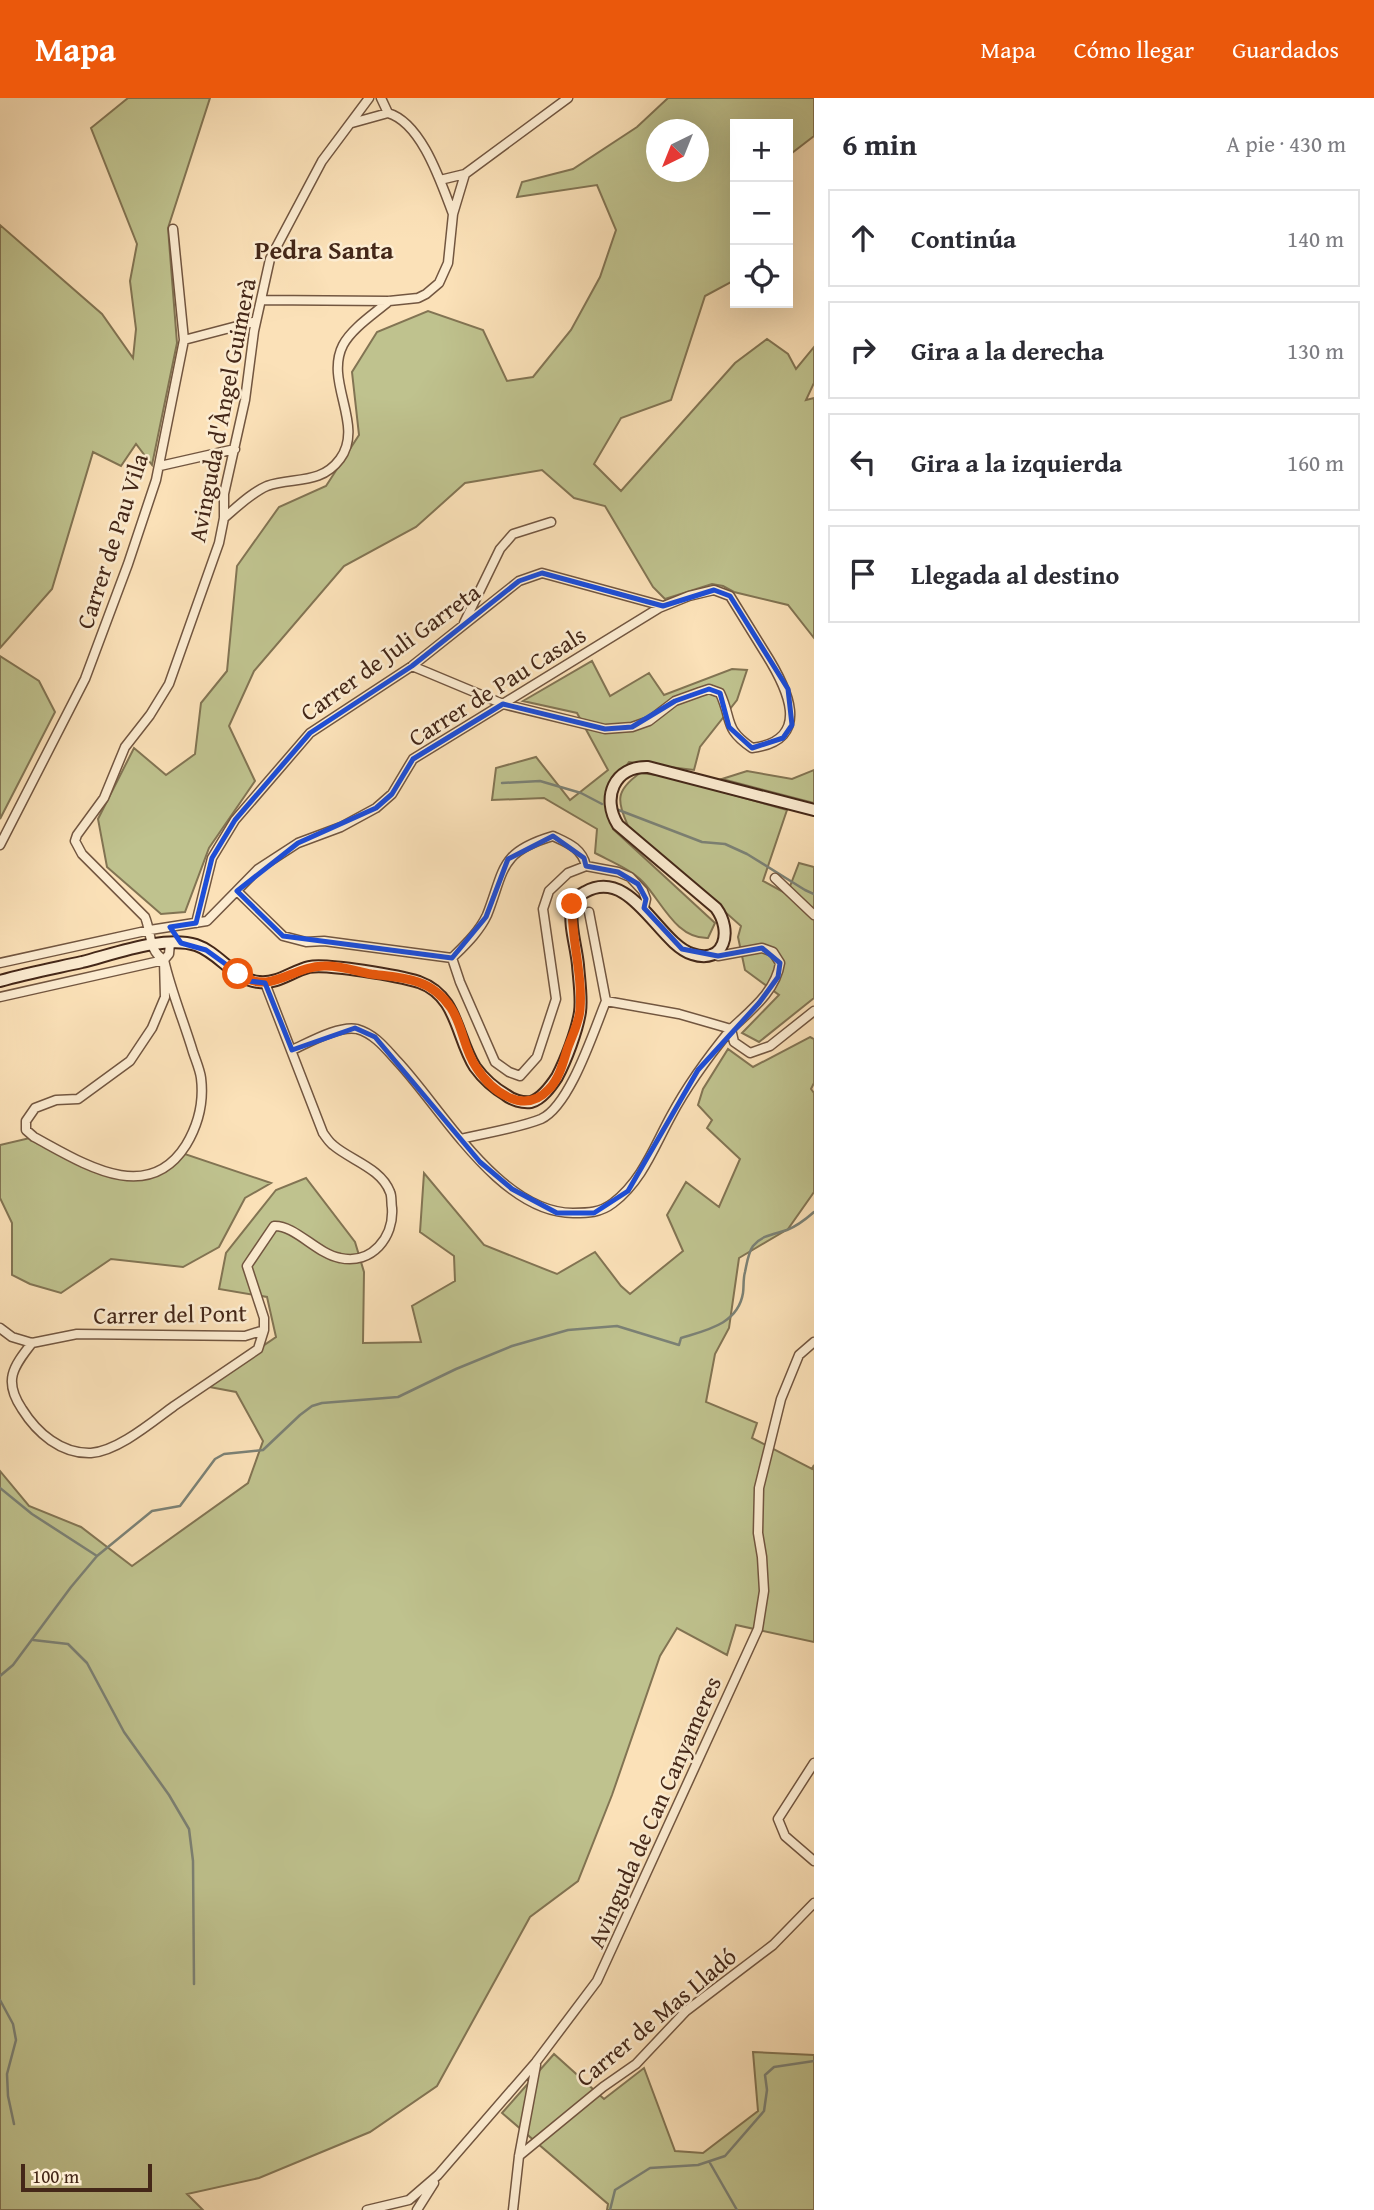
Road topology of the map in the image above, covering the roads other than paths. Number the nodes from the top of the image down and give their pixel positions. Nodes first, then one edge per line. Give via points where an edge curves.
1 (369, 98) edge
2 (381, 98) edge
3 (568, 98) edge
4 (388, 113) junction
5 (351, 124) junction
6 (465, 174) junction
7 (440, 180) junction
8 (453, 214) junction
9 (173, 229) dead end
10 (261, 300) junction
11 (389, 301) junction
12 (256, 321) junction
13 (184, 340) junction
14 (235, 449) junction
15 (160, 466) junction
16 (224, 518) junction
17 (551, 522) dead end
18 (663, 606) junction
19 (463, 625) junction
20 (412, 666) junction
21 (503, 704) junction
22 (814, 810) edge
23 (0, 845) edge
24 (586, 866) junction
25 (775, 878) dead end
26 (237, 891) junction
27 (644, 908) junction
28 (589, 912) dead end
29 (814, 915) edge
30 (196, 923) junction
31 (170, 927) junction
32 (150, 930) junction
33 (725, 938) junction
34 (175, 943) junction
35 (150, 946) junction
36 (739, 953) junction
37 (711, 954) junction
38 (452, 958) junction
39 (164, 960) junction
40 (0, 963) edge
41 (0, 981) edge
42 (265, 983) junction
43 (0, 996) edge
44 (606, 1001) junction
45 (814, 1011) edge
46 (731, 1029) junction
47 (292, 1050) junction
48 (461, 1139) junction
49 (0, 1328) edge
50 (264, 1330) junction
51 (814, 1342) edge
52 (32, 1343) junction
53 (814, 1763) edge
54 (814, 1861) edge
55 (814, 1903) edge
56 (536, 2062) junction
57 (519, 2156) junction
58 (438, 2175) junction
59 (367, 2210) edge
60 (417, 2210) edge
61 (513, 2210) edge

1 - 5 street, Avinguda d'Àngel Guimerà
2 - 4 street
3 - 6 street
4 - 5 street
4 - 7 street via 410,126
5 - 10 street, Avinguda d'Àngel Guimerà via 323,161 270,259
6 - 7 street
6 - 8 street
7 - 8 street
8 - 11 street via 450,251 439,283 418,298
9 - 13 street, Carrer de Pau Vila
10 - 11 street
10 - 12 street, Avinguda d'Àngel Guimerà
11 - 16 street via 341,348 338,376 348,441 340,460 316,478 263,488
12 - 13 street
12 - 14 street, Avinguda d'Àngel Guimerà
13 - 15 street, Carrer de Pau Vila
14 - 15 street
14 - 16 street, Avinguda d'Àngel Guimerà via 224,495
15 - 23 street, Carrer de Pau Vila via 85,679
16 - 32 street, Avinguda d'Àngel Guimerà via 169,684 125,747 104,798 75,841 82,854 145,917
17 - 19 street via 513,534 500,549
18 - 19 street, Carrer de Juli Garreta via 542,572 519,581
18 - 21 street, Carrer de Pau Casals
18 - 21 street, Carrer de Pau Casals via 714,590 730,596 788,689 793,724 783,738 752,748 729,727 727,708 719,693 709,689 675,701 649,721 606,729
19 - 20 street, Carrer de Juli Garreta
20 - 21 street
20 - 30 street, Carrer de Juli Garreta via 310,733 235,820 212,858
21 - 26 street, Carrer de Pau Casals via 413,759 392,794 376,808 298,843 258,869
22 - 33 main road via 648,767 628,771 613,783 610,804 618,825 716,908 723,917
24 - 27 street via 630,877 643,891
24 - 38 street via 576,847 552,836 530,843 508,859 486,918
24 - 38 street via 568,873 549,891 543,909 556,999 537,1057 520,1076 495,1062
25 - 29 street
26 - 30 street, Carrer de Pau Casals via 207,921
26 - 38 street via 283,936
27 - 37 main road via 682,949
27 - 42 main road via 627,895 605,888 588,890 572,904 580,1011 562,1068 550,1089 532,1102 513,1100 494,1088 475,1066 453,1011 439,993 419,982 325,965
28 - 44 street
30 - 31 street, Carrer de Pau Casals
31 - 32 street, Carrer de Pau Casals
31 - 34 street
32 - 35 street
32 - 40 street, Carrer de Pau Casals
33 - 36 street
33 - 37 main road
34 - 35 main road
34 - 39 street
34 - 42 main road via 206,950 249,981
35 - 39 street
35 - 41 main road
36 - 37 street
36 - 46 street via 762,948 773,952 780,962 778,977 759,1003
39 - 39 street via 164,997 152,1028 130,1061 78,1099 56,1100 35,1108 26,1121 26,1130 34,1137 99,1171 149,1175 165,1168 192,1135 201,1111 201,1078
39 - 43 street
42 - 47 street, Carrer del Pont
44 - 46 street
44 - 48 street via 570,1087 555,1108 542,1118
45 - 46 street via 771,1046 750,1054 734,1042
46 - 48 street via 698,1070 628,1191 594,1213 557,1213 537,1205 480,1162
47 - 48 street via 355,1028 375,1037
47 - 50 street, Carrer del Pont via 323,1133 333,1145 373,1171 390,1192 393,1219 382,1246 364,1257 341,1258 274,1226 247,1266
49 - 52 street
50 - 52 street, Carrer del Pont via 245,1336 77,1334
50 - 52 street via 258,1349 122,1442 94,1453 52,1442 31,1424 15,1400 11,1382 16,1364
51 - 56 street, Avinguda de Can Canyameres via 799,1355 781,1399 759,1488 764,1591 758,1629 597,1982
53 - 54 street via 778,1819 785,1836
55 - 57 street, Carrer de Mas Lladó via 773,1945 686,2011 636,2064
56 - 57 street
56 - 58 street, Avinguda de Can Canyameres
57 - 61 street
58 - 59 street, Avinguda de Can Canyameres via 409,2200
58 - 60 street

